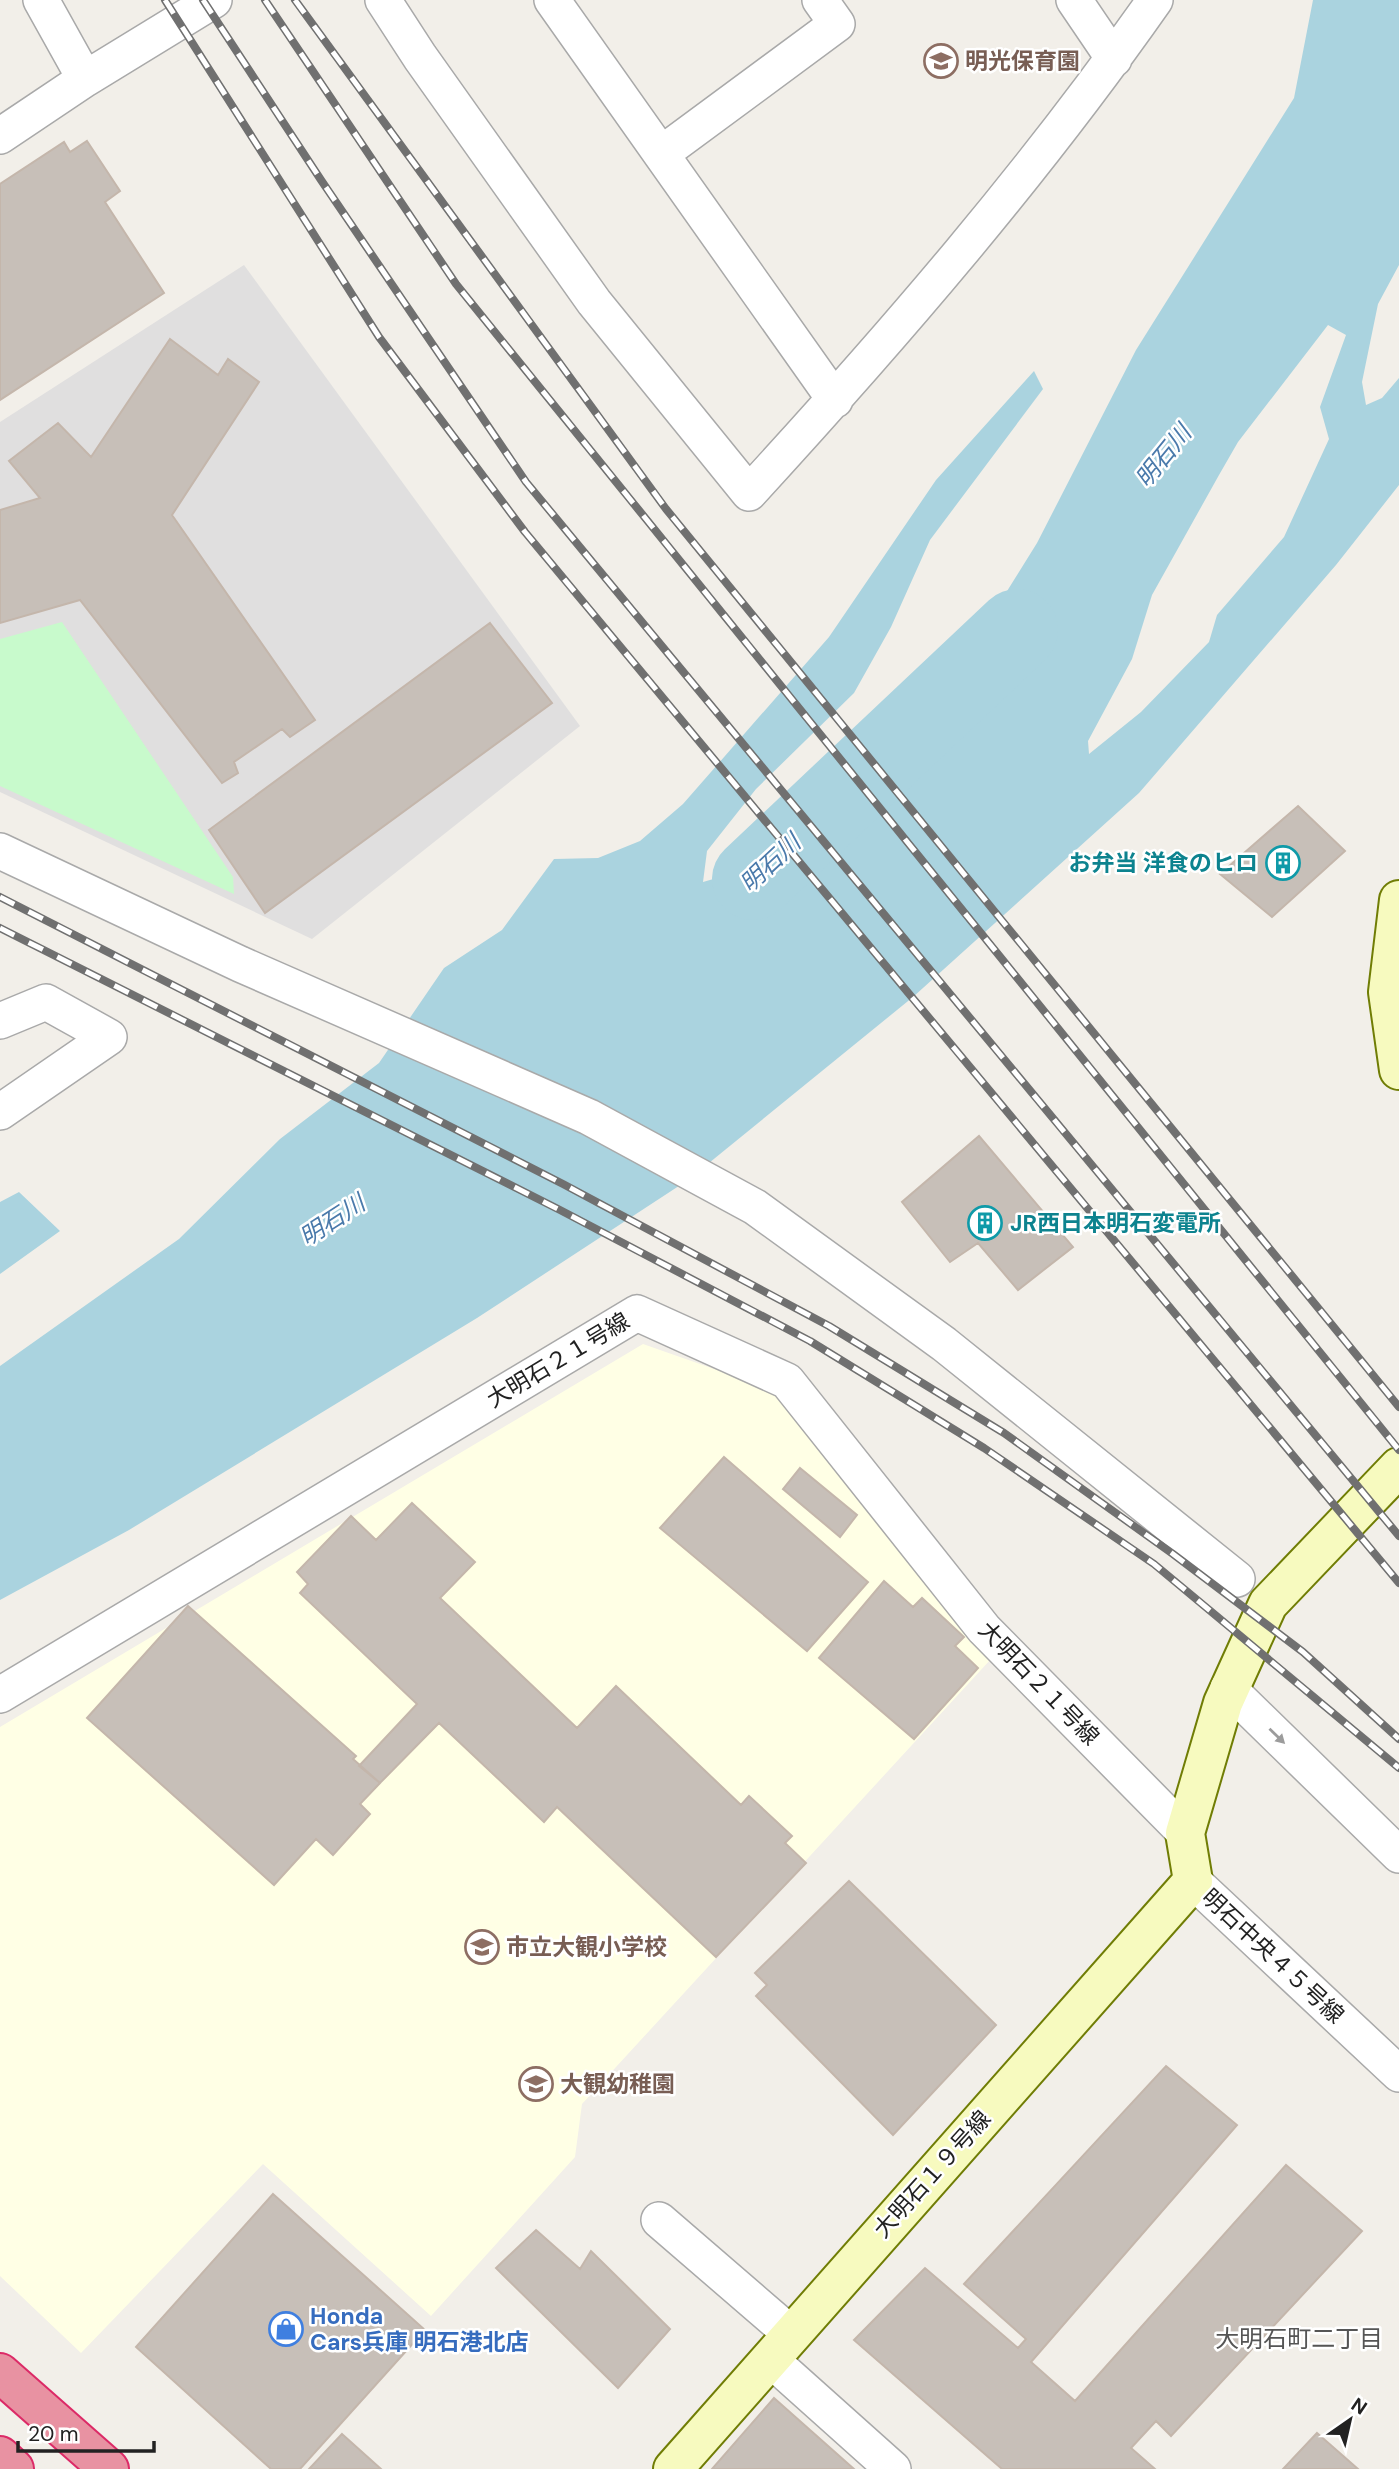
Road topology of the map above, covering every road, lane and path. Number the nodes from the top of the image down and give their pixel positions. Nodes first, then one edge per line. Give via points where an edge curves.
1 (41, 0) edge
2 (214, 0) edge
3 (383, 0) edge
4 (552, 0) edge
5 (820, 0) edge
6 (1074, 0) edge
7 (1156, 0) edge
8 (1114, 59) junction
9 (85, 79) junction
10 (0, 136) edge
11 (661, 154) junction
12 (835, 400) junction
13 (0, 851) edge
14 (1399, 900) edge
15 (0, 1021) edge
16 (1399, 1070) edge
17 (0, 1112) edge
18 (1399, 1466) edge
19 (1237, 1579) dead end
20 (1228, 1688) junction
21 (0, 1695) edge
22 (1185, 1833) junction
23 (1399, 1855) edge
24 (1193, 1881) junction
25 (1399, 2074) edge
26 (659, 2220) dead end
27 (781, 2346) junction
28 (0, 2373) edge
29 (0, 2456) edge
30 (14, 2469) edge
31 (109, 2469) edge
32 (673, 2469) edge
33 (893, 2469) edge

1 - 9 street
2 - 9 street
3 - 12 street via 594,302 749,493
4 - 11 street
5 - 11 street via 837,24
6 - 8 street
7 - 8 street
8 - 12 street via 983,226
9 - 10 street
11 - 12 street
13 - 19 street via 240,964 589,1117 755,1207 944,1344
14 - 16 street via 1388,992
15 - 17 street via 46,1003 108,1037
18 - 20 street, 明石中央４５号線 via 1268,1604
20 - 22 street, 明石中央４５号線
20 -> 23 street
21 - 22 street, 大明石２１号線 via 637,1313 787,1381 985,1629
22 - 24 street, 明石中央４５号線
24 - 25 street, 明石中央４５号線
24 - 27 street, 大明石１９号線
26 - 27 street
27 - 32 street, 大明石１９号線
27 - 33 street
28 - 31 highway
29 - 30 highway

